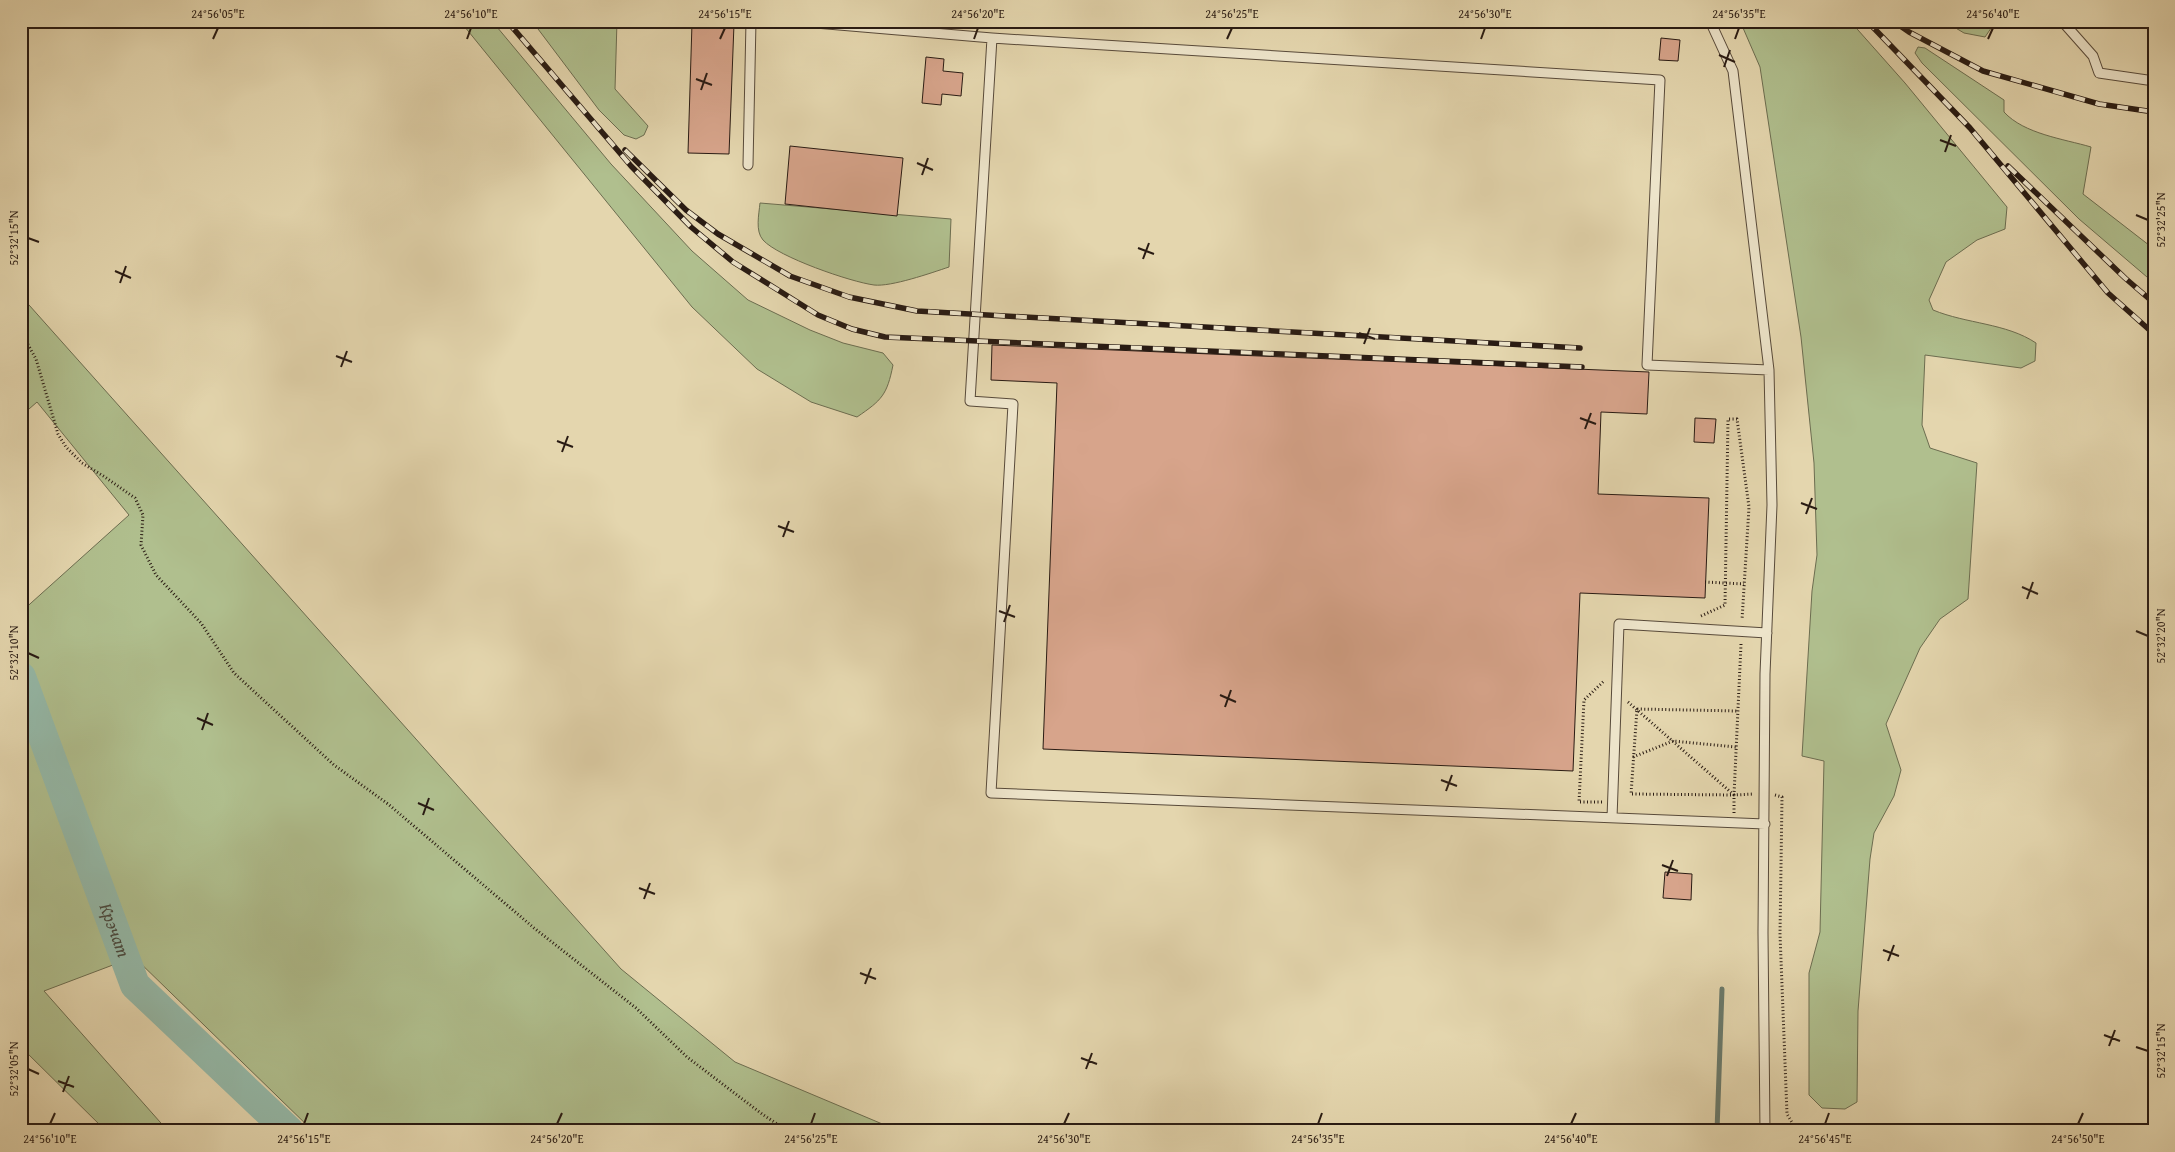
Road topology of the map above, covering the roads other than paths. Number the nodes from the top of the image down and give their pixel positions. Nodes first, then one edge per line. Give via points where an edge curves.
1 (751, 21) edge
2 (792, 21) edge
3 (1710, 21) edge
4 (2062, 21) edge
5 (992, 38) junction
6 (2154, 81) edge
7 (748, 165) dead end
8 (1769, 370) junction
9 (1767, 632) junction
10 (1612, 818) junction
11 (1765, 824) junction
12 (1765, 1131) edge

1 - 7 lane
2 - 5 lane
3 - 8 lane via 1734,71
4 - 6 lane via 2093,56 2099,73
5 - 8 lane via 1660,80 1647,365
5 - 10 lane via 970,402 1013,404 991,793
8 - 9 lane via 1772,506
9 - 10 lane via 1619,624
9 - 11 lane
10 - 11 lane
11 - 12 lane

